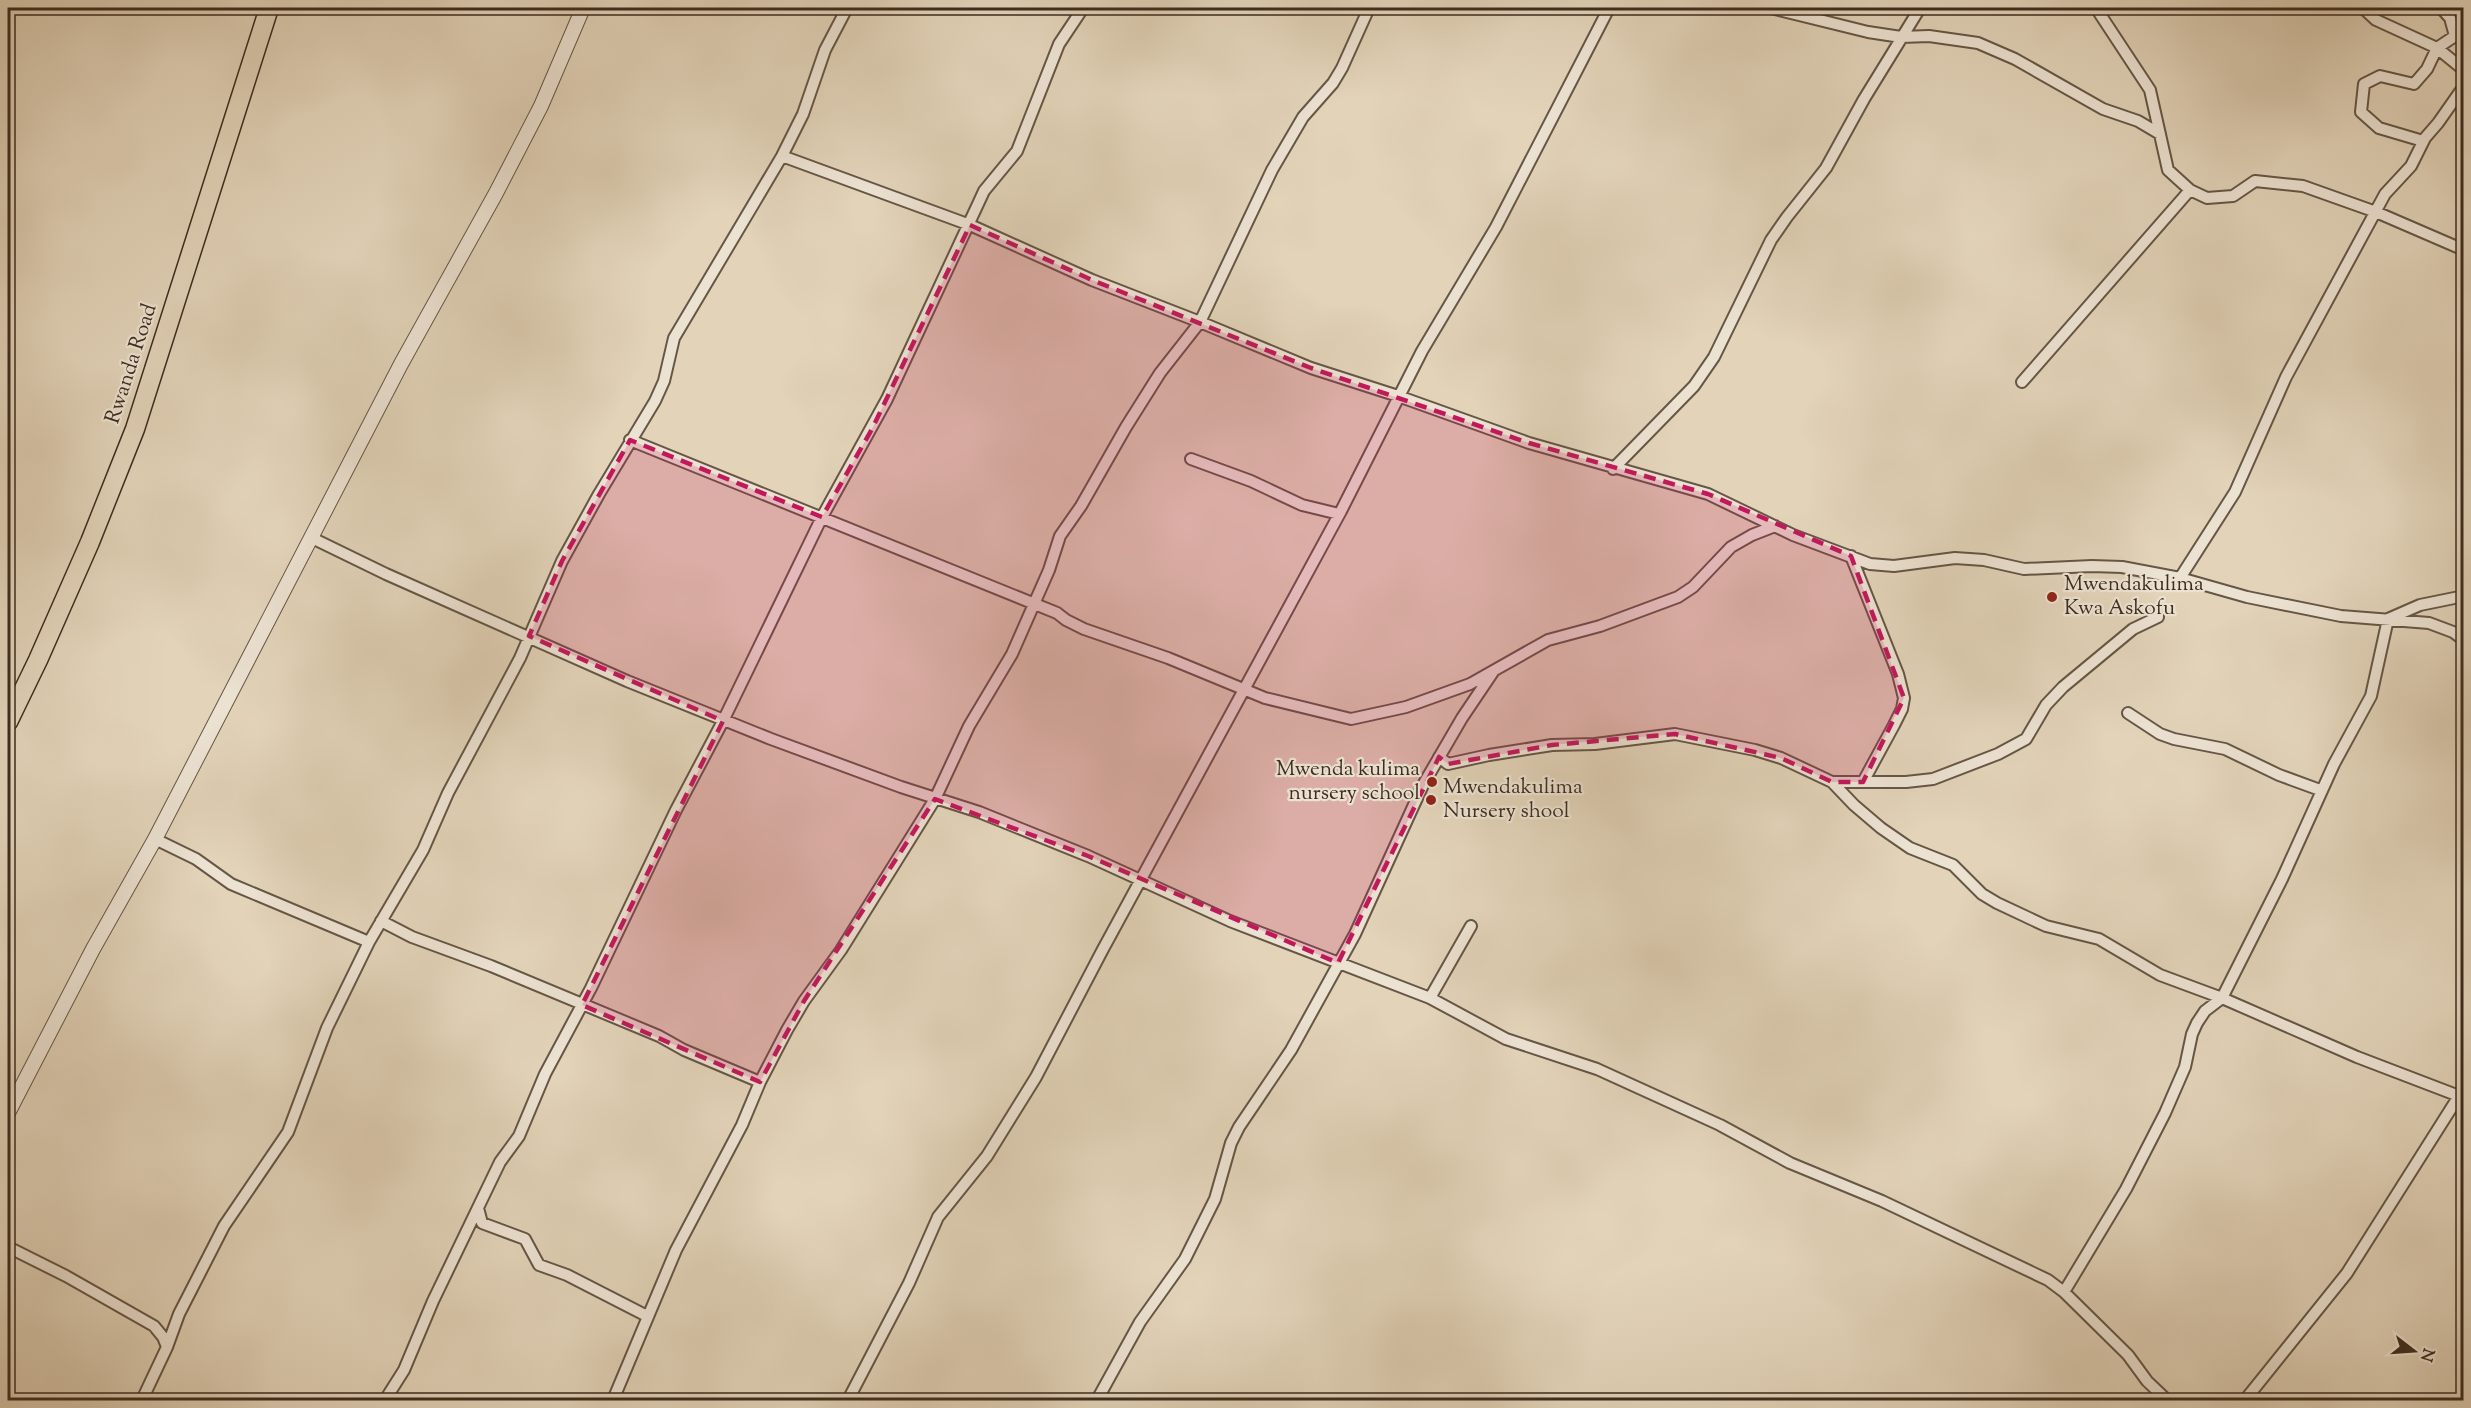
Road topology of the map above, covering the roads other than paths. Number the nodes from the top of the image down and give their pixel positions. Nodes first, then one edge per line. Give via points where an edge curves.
1 (269, 8) edge
2 (583, 8) edge
3 (847, 8) edge
4 (1083, 8) edge
5 (1369, 8) edge
6 (1610, 8) edge
7 (1771, 8) edge
8 (1920, 8) edge
9 (2096, 8) edge
10 (2363, 8) edge
11 (2441, 8) edge
12 (1902, 37) junction
13 (2437, 48) junction
14 (2463, 70) edge
15 (2463, 86) edge
16 (2160, 134) junction
17 (2423, 141) junction
18 (782, 156) junction
19 (2190, 190) junction
20 (2376, 212) junction
21 (970, 225) junction
22 (2463, 250) edge
23 (1200, 322) junction
24 (2022, 382) dead end
25 (1398, 396) junction
26 (630, 440) junction
27 (1191, 459) dead end
28 (1613, 469) junction
29 (1339, 514) junction
30 (822, 518) junction
31 (1775, 526) junction
32 (312, 538) junction
33 (1851, 556) junction
34 (2180, 578) junction
35 (2463, 596) edge
36 (1034, 605) junction
37 (2158, 617) dead end
38 (2388, 620) junction
39 (529, 636) junction
40 (2463, 640) edge
41 (1495, 670) junction
42 (1244, 690) junction
43 (2128, 712) dead end
44 (723, 721) junction
45 (8, 722) edge
46 (1439, 757) junction
47 (1832, 782) junction
48 (1863, 782) junction
49 (2320, 790) junction
50 (935, 798) junction
51 (154, 839) junction
52 (1140, 881) junction
53 (381, 921) junction
54 (1471, 926) dead end
55 (369, 942) junction
56 (1338, 963) junction
57 (1430, 998) junction
58 (2222, 998) junction
59 (582, 1005) junction
60 (760, 1082) junction
61 (2461, 1092) edge
62 (8, 1113) edge
63 (478, 1208) junction
64 (8, 1247) edge
65 (2064, 1292) junction
66 (646, 1316) junction
67 (167, 1347) junction
68 (142, 1401) edge
69 (385, 1401) edge
70 (613, 1401) edge
71 (848, 1401) edge
72 (1097, 1401) edge
73 (2168, 1401) edge
74 (2245, 1401) edge

1 - 45 highway, Rwanda Road via 135,429 90,542
2 - 32 street via 536,116
3 - 18 street via 825,50 803,114
4 - 21 street via 1059,44 1017,151 984,191
5 - 23 street via 1342,68 1303,117 1272,170
6 - 25 street via 1496,227
7 - 12 street
8 - 12 street
9 - 16 street via 2150,90
10 - 13 street via 2376,20
11 - 13 street via 2450,18 2455,36
12 - 16 street via 1929,36 1978,43 2015,59 2103,109 2138,121
12 - 28 street via 1826,168 1772,240 1714,357 1694,386
13 - 14 street
13 - 17 street via 2414,84 2380,76 2364,84 2361,112 2379,128
15 - 17 street
16 - 19 street via 2168,170
17 - 20 street via 2411,166 2385,194
18 - 21 street
18 - 26 street via 675,338 664,381
19 - 20 street via 2207,198 2233,196 2255,181 2303,186
19 - 24 street
20 - 22 street
20 - 34 street via 2286,377 2235,492
21 - 23 street via 1092,280
21 - 30 street via 877,419
23 - 25 street via 1311,368
23 - 36 street via 1160,373 1064,529
25 - 28 street
25 - 29 street
26 - 30 street
26 - 39 street via 554,577
27 - 29 street via 1302,505
28 - 31 street via 1708,494
29 - 42 street
30 - 36 street
30 - 44 street
31 - 33 street
31 - 41 street via 1731,547 1693,587 1678,597 1600,626 1548,640
32 - 39 street
32 - 51 street
33 - 34 street via 1882,567 1955,558 2024,569 2122,567
33 - 48 street via 1904,698 1902,709
34 - 38 street via 2292,607
35 - 38 street via 2420,605
36 - 42 street via 1084,629
36 - 50 street
37 - 48 street via 2126,635 2063,687 2046,705 2026,739 2016,746 1933,778
38 - 40 street via 2429,623
38 - 49 street via 2371,696
39 - 44 street
39 - 53 street via 423,850
41 - 42 street via 1470,684 1406,707 1351,719
41 - 46 street
42 - 52 street
43 - 49 street via 2160,734 2225,749
44 - 50 street
44 - 59 street
46 - 47 street via 1448,764 1552,745 1675,734 1772,756
46 - 56 street
47 - 48 street
47 - 58 street via 1881,828 1910,848 1953,865 1996,903 2046,926 2099,939 2160,975
49 - 58 street via 2282,879
50 - 52 street via 1088,856
50 - 60 street via 841,950 804,1001
51 - 55 street via 196,859 231,884
51 - 62 street
52 - 56 street
52 - 71 street via 1004,1132 938,1217
53 - 55 street
53 - 59 street
54 - 57 street
55 - 67 street via 319,1045 288,1131 224,1226 179,1314
56 - 57 street
56 - 72 street via 1291,1050 1239,1127 1215,1199 1185,1259 1140,1322
57 - 65 street via 1506,1039 1597,1069 1720,1125 1790,1163 2018,1265
58 - 61 street via 2366,1060
58 - 65 street via 2197,1023 2184,1070 2165,1113 2126,1189
59 - 60 street
59 - 63 street via 545,1074 519,1137 503,1155
60 - 66 street
61 - 74 street via 2347,1273
63 - 66 street via 482,1223 525,1239 539,1265 578,1280
63 - 69 street via 404,1370
64 - 67 street via 154,1326
65 - 73 street
66 - 70 street
67 - 68 street

